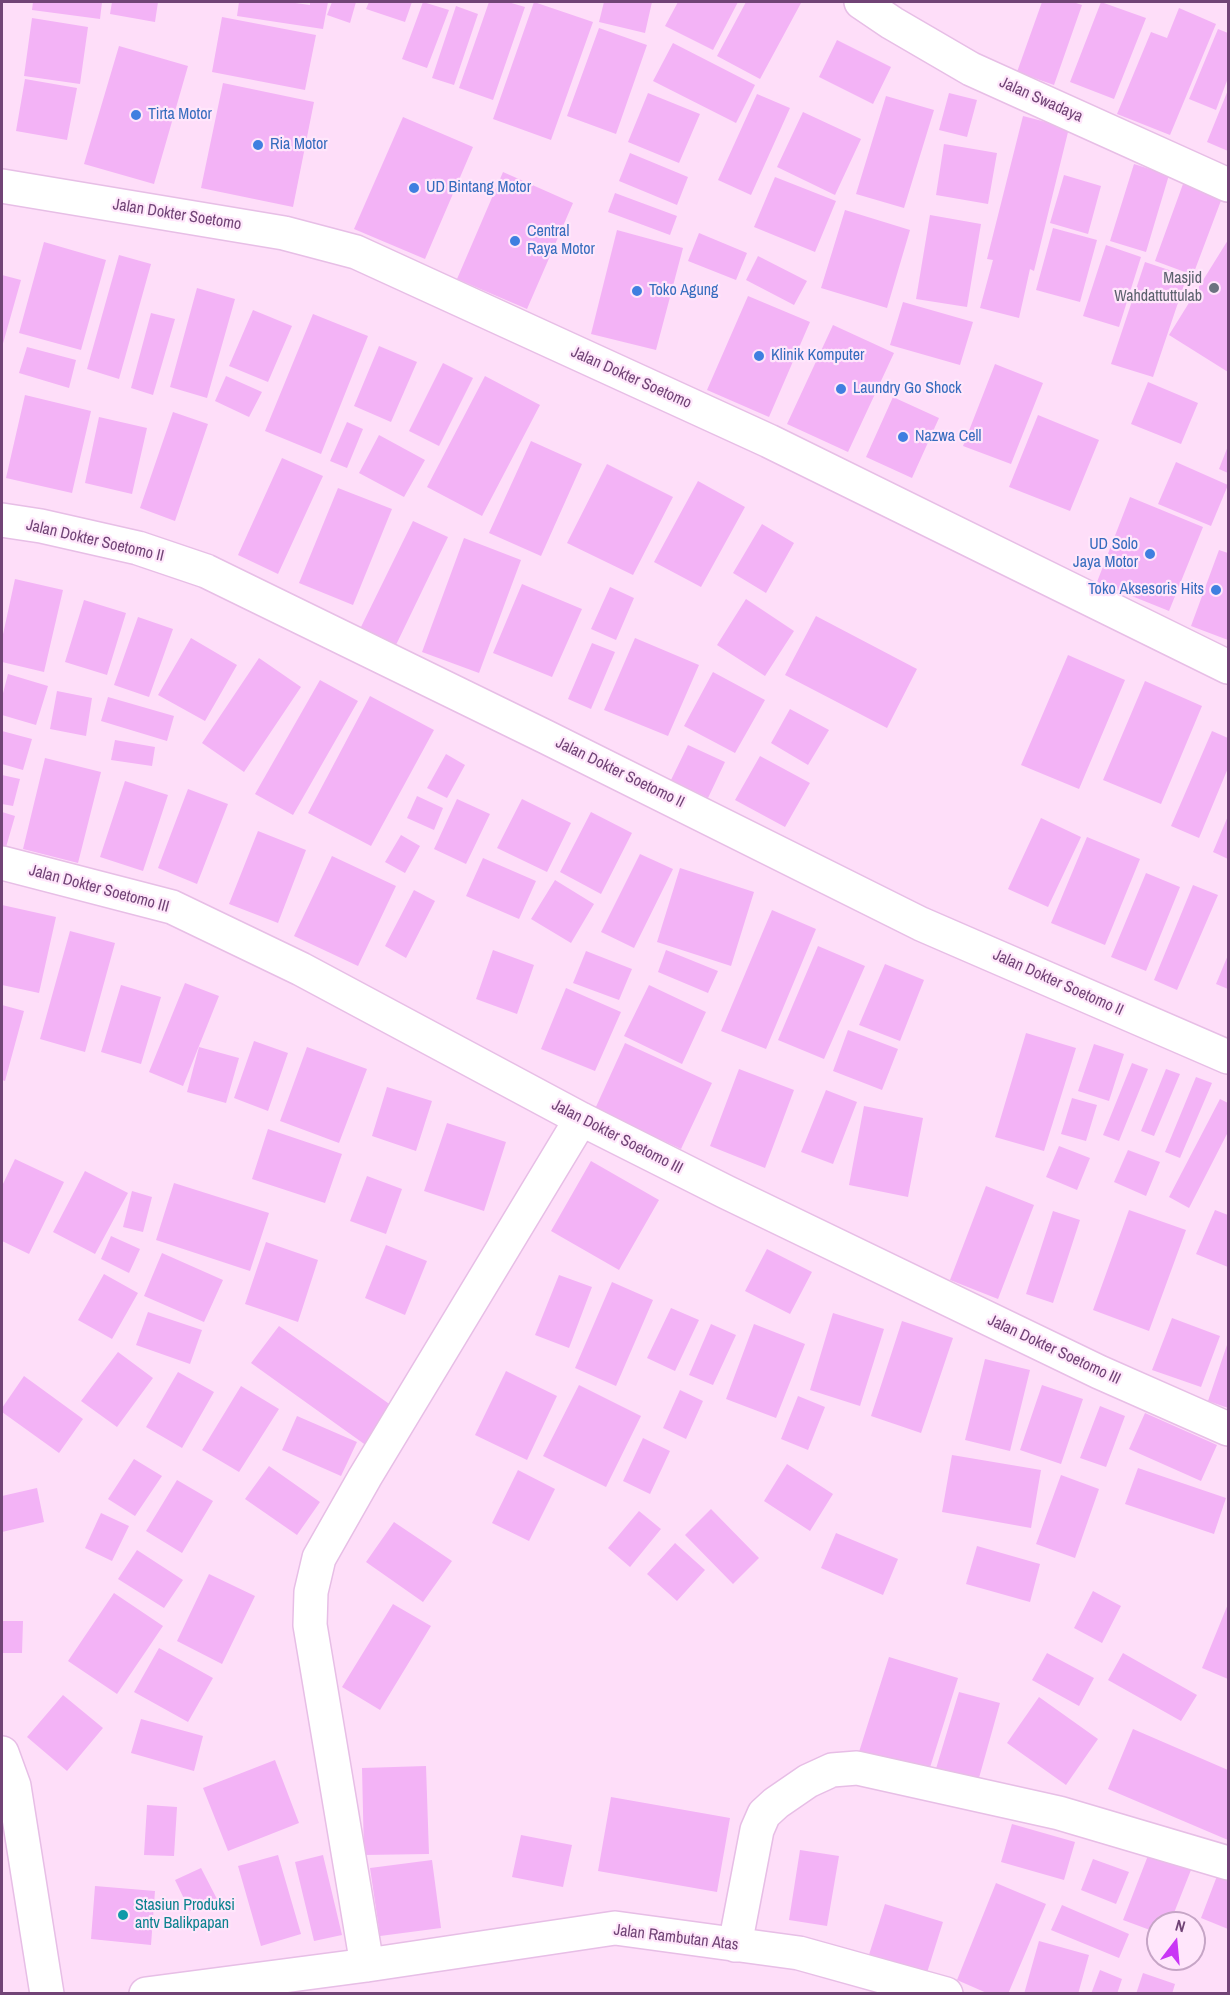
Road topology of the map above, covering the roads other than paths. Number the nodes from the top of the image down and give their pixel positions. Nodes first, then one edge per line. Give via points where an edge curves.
1 (861, 2) edge
2 (1228, 185) edge
3 (2, 186) edge
4 (2, 520) edge
5 (1228, 667) edge
6 (2, 863) edge
7 (1228, 1057) edge
8 (581, 1119) junction
9 (1228, 1429) edge
10 (2, 1753) edge
11 (1228, 1863) edge
12 (735, 1945) junction
13 (367, 1965) junction
14 (46, 1994) edge
15 (146, 1994) edge
16 (946, 1994) edge

1 - 2 street, Jalan Swadaya via 971,69
3 - 5 street, Jalan Dokter Soetomo via 284,233 356,252 769,441
4 - 7 street, Jalan Dokter Soetomo II via 138,548 206,571 921,924
6 - 8 street, Jalan Dokter Soetomo III via 172,908 302,969
8 - 9 street, Jalan Dokter Soetomo III via 1099,1372
8 - 13 street via 371,1467 320,1558 311,1592 310,1625
10 - 14 street via 14,1786
11 - 12 street via 1059,1813 857,1768 832,1770 808,1781 764,1814 757,1830
12 - 13 street, Jalan Rambutan Atas via 615,1928
12 - 16 street, Jalan Rambutan Atas via 825,1959
13 - 15 street, Jalan Rambutan Atas

